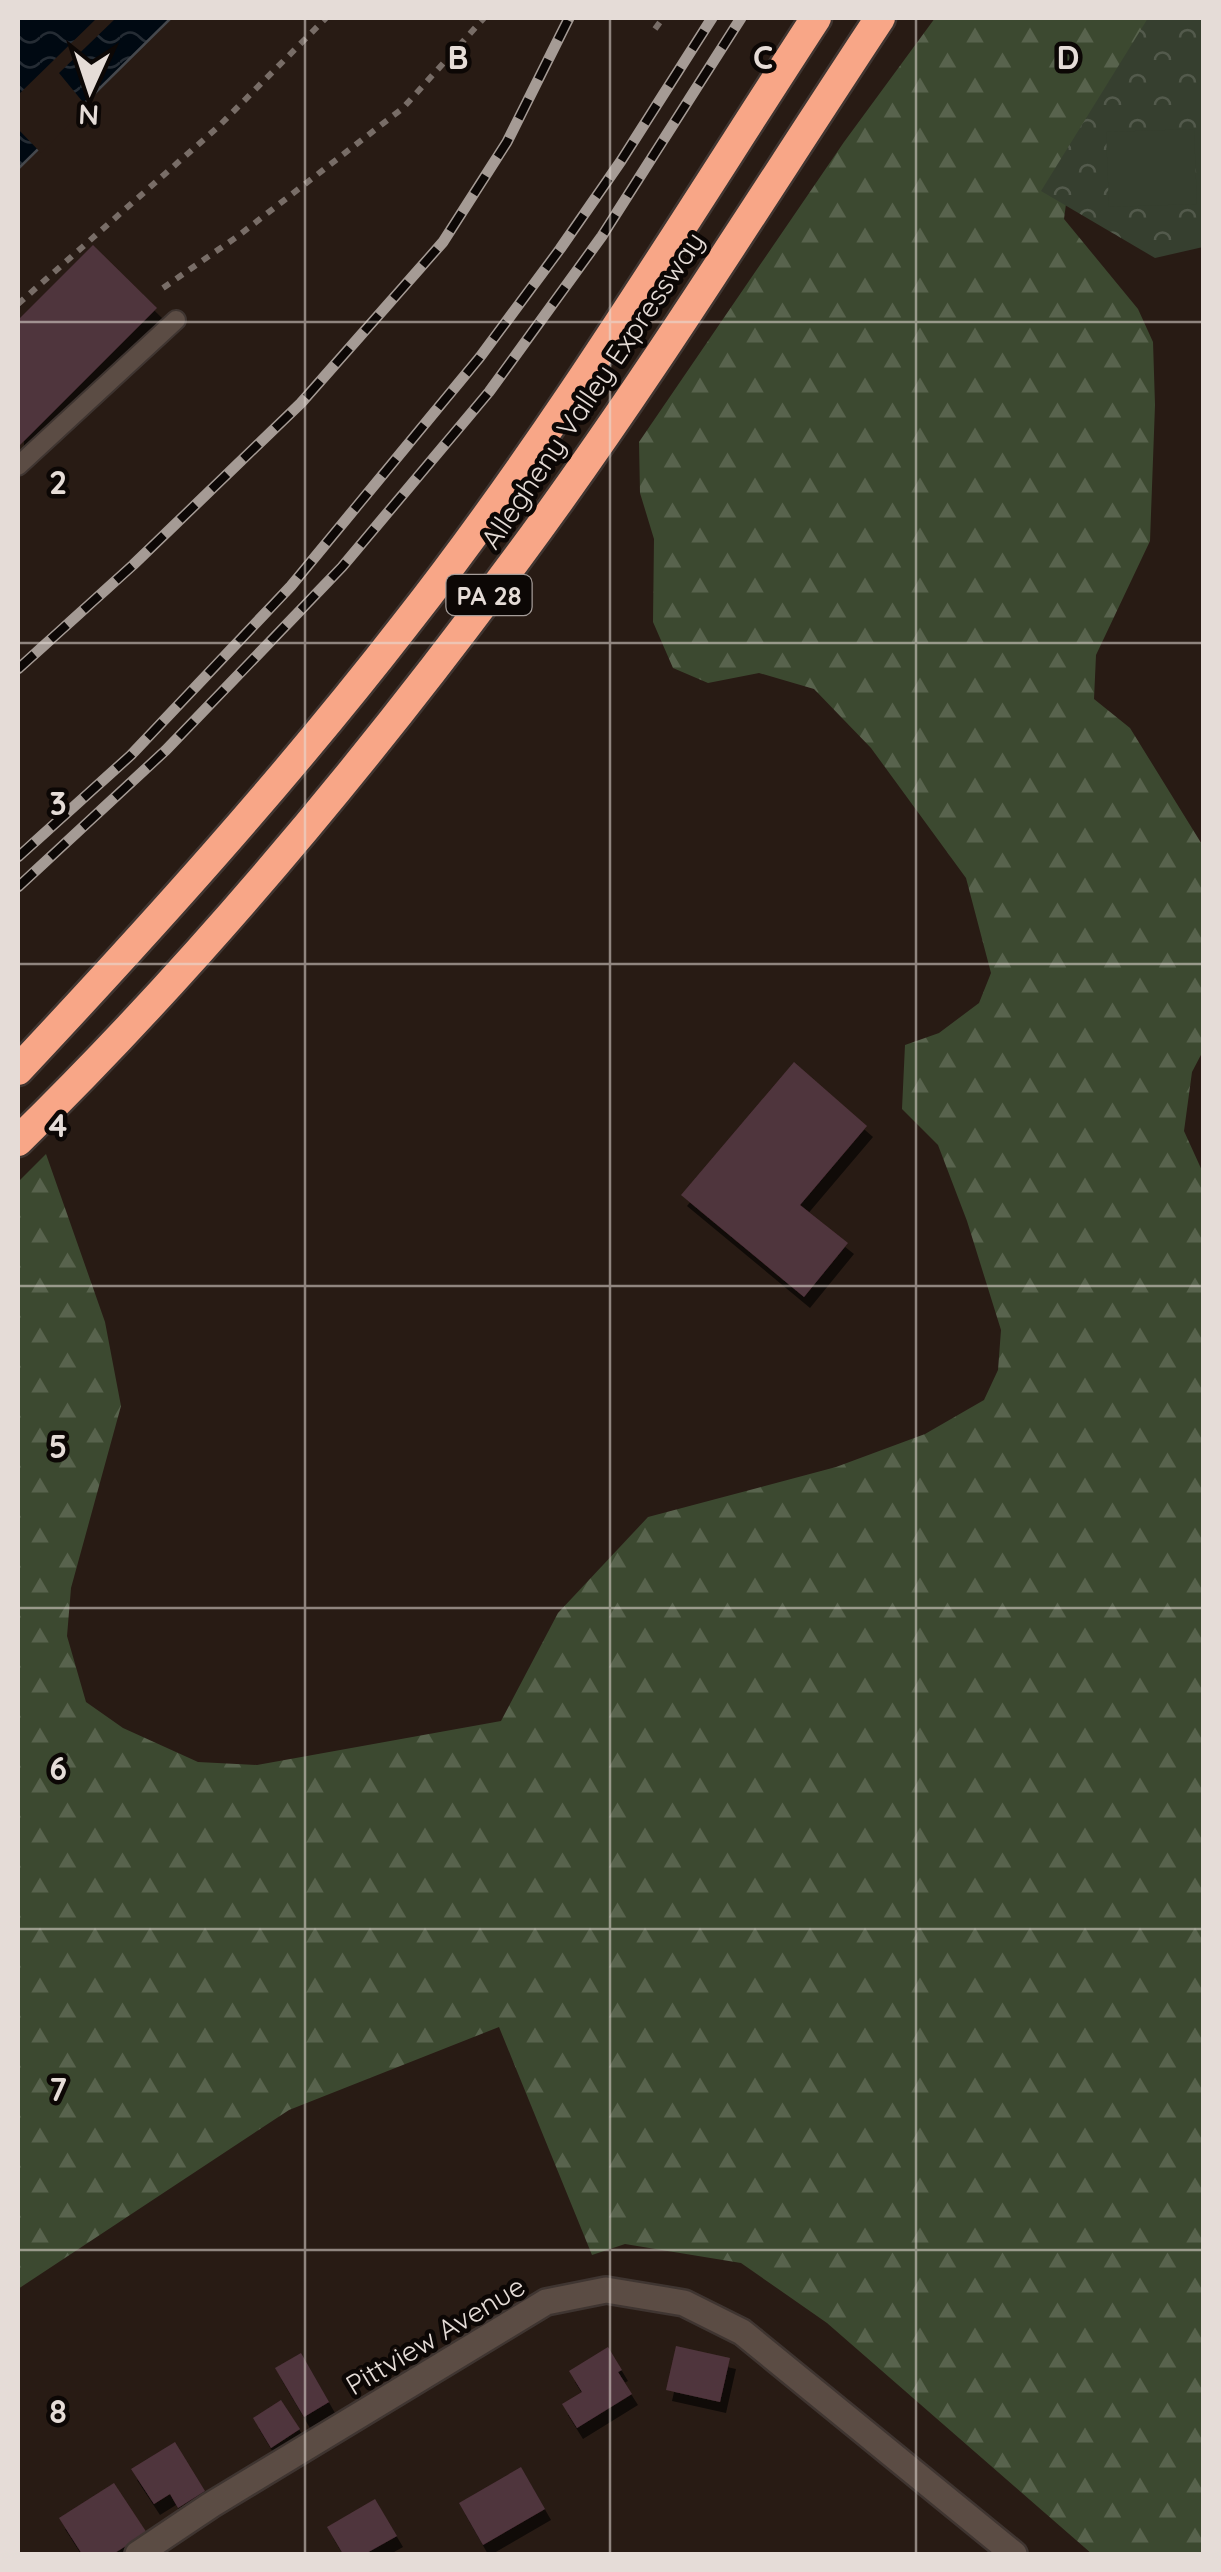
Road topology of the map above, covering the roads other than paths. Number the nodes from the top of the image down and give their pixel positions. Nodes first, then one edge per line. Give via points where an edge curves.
1 (816, 18) edge
2 (880, 18) edge
3 (176, 320) dead end
4 (18, 466) edge
5 (18, 1070) edge
6 (18, 1141) edge
7 (138, 2554) edge
8 (1014, 2554) edge

1 - 5 highway, Allegheny Valley Expressway / PA 28 via 543,437 406,624 141,939
2 - 6 highway, Allegheny Valley Expressway / PA 28 via 630,397 359,764 185,969
3 - 4 lane
7 - 8 street, Pittview Avenue via 546,2302 606,2290 684,2303 742,2332

